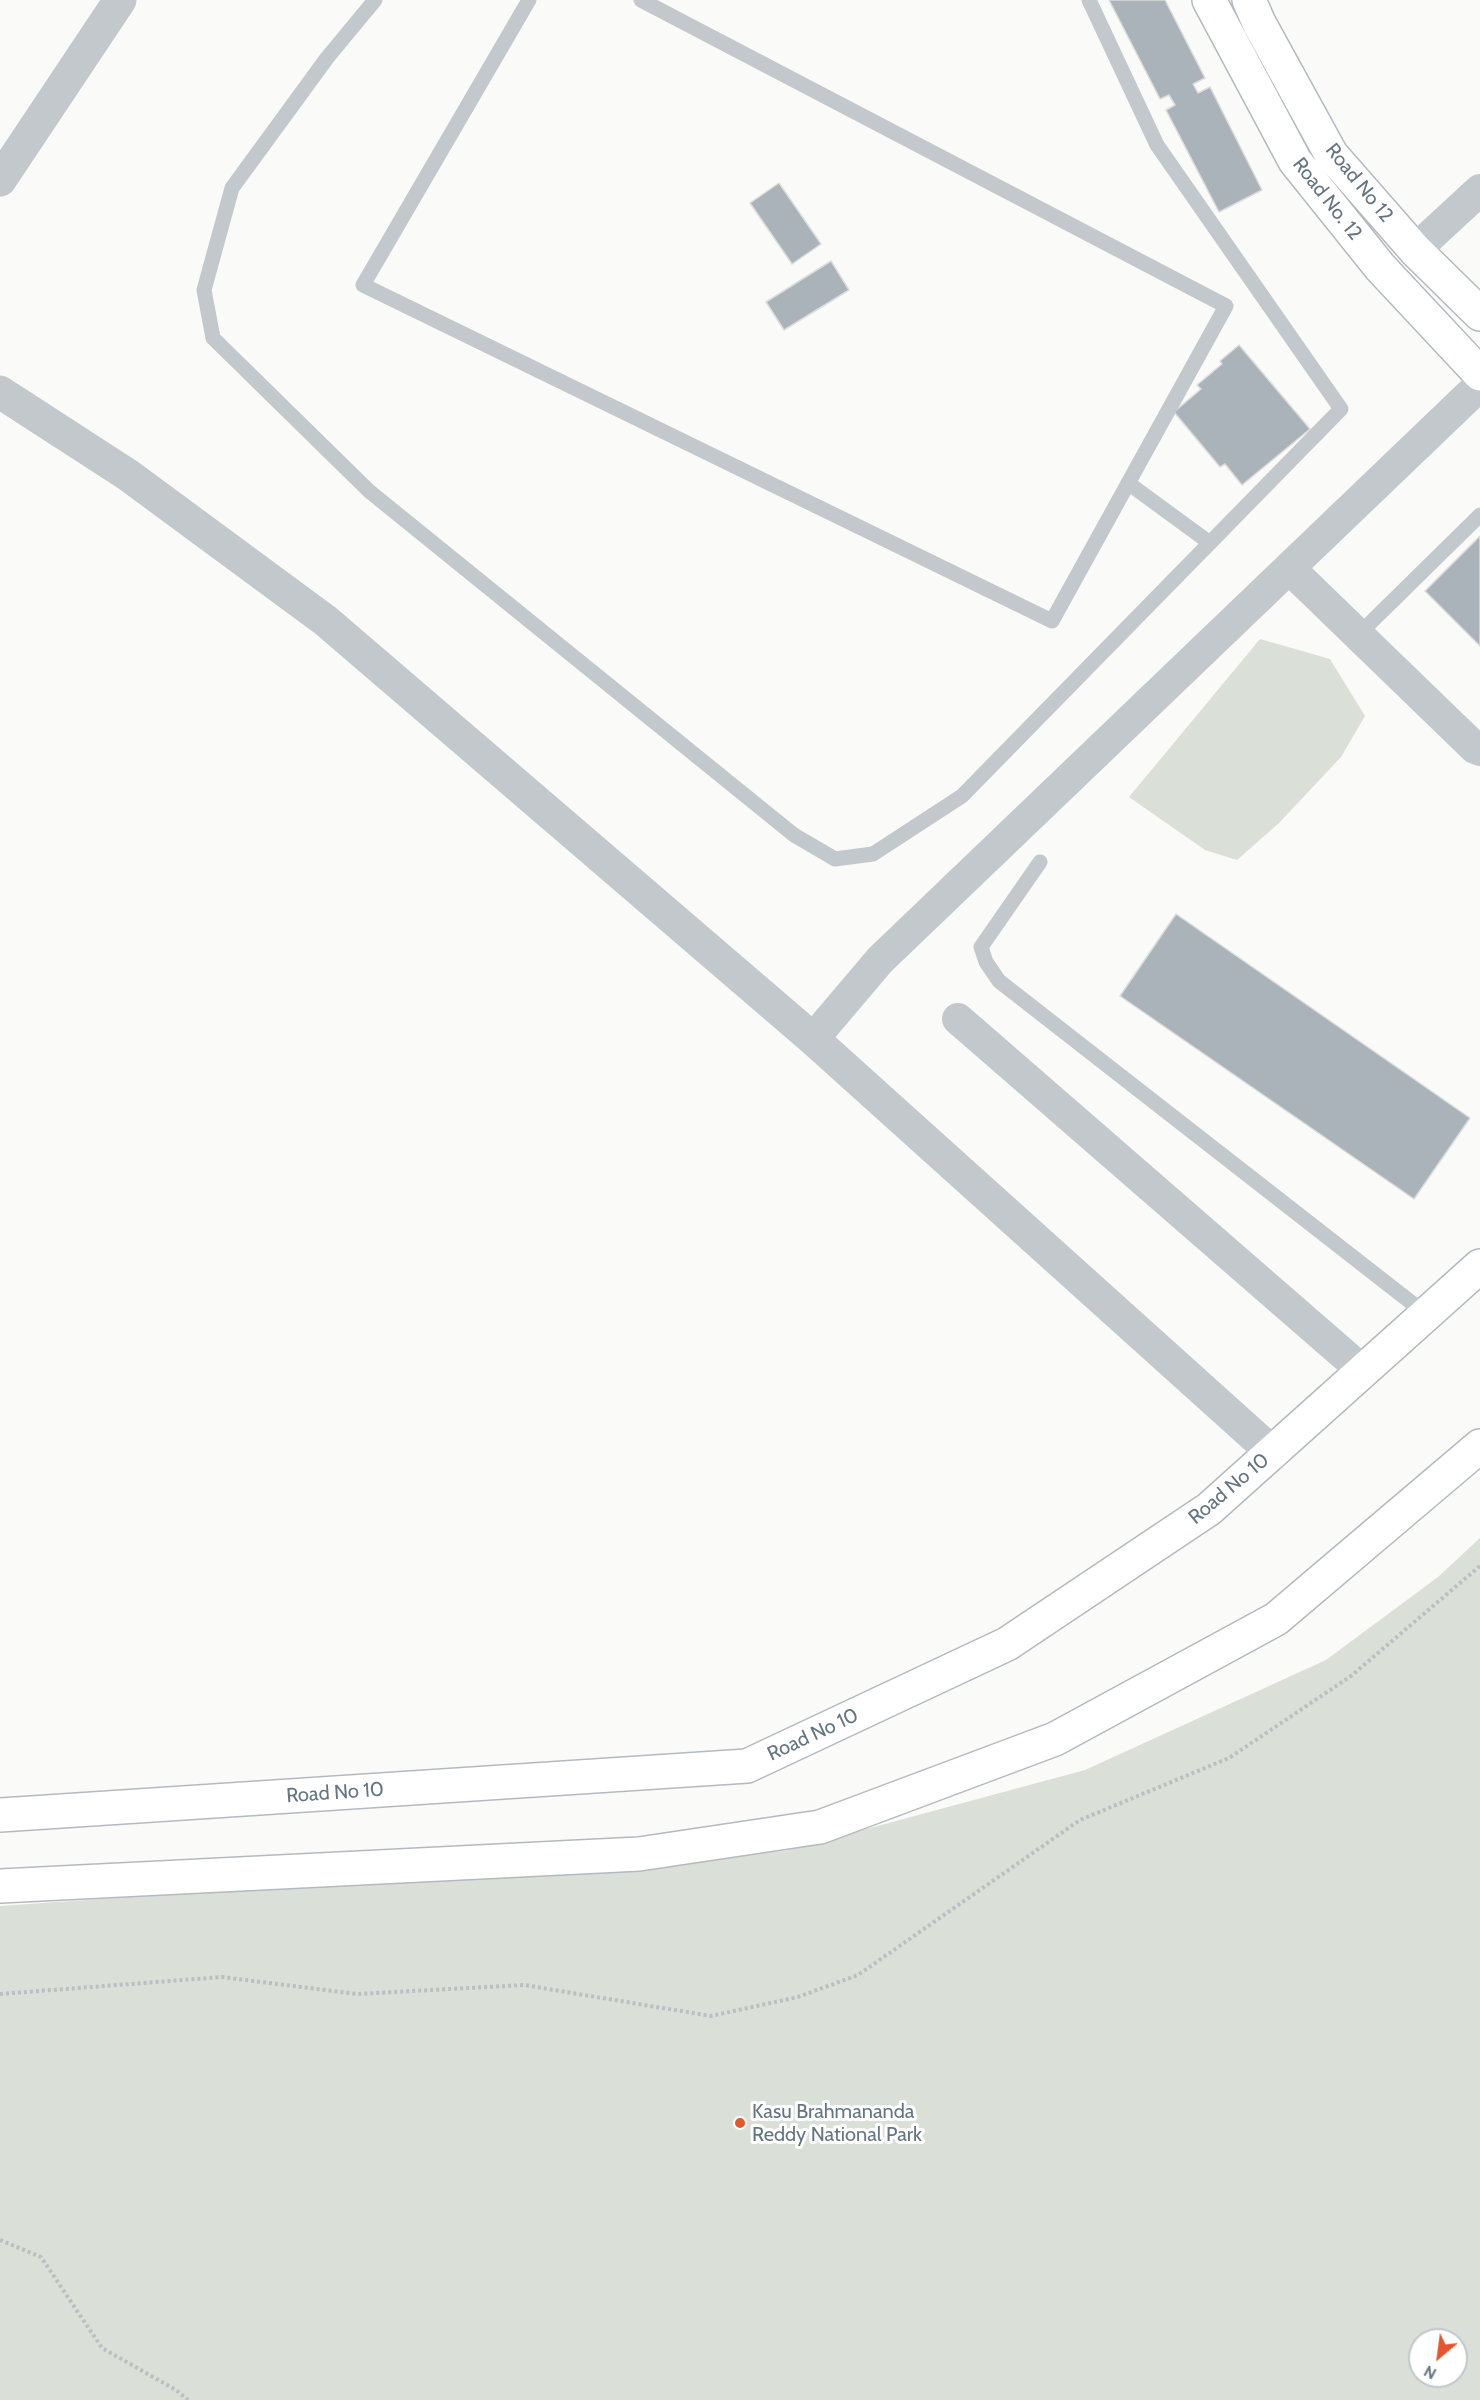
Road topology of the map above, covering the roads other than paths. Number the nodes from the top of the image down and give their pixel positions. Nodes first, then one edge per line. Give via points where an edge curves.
1 (120, 0) edge
2 (375, 0) edge
3 (529, 0) edge
4 (641, 0) edge
5 (1089, 0) edge
6 (1209, 0) edge
7 (1249, 0) edge
8 (0, 180) edge
9 (1480, 190) edge
10 (1415, 250) junction
11 (1480, 314) edge
12 (1480, 374) edge
13 (1480, 385) edge
14 (0, 392) edge
15 (1128, 483) junction
16 (1480, 515) edge
17 (1210, 543) junction
18 (1290, 569) junction
19 (1358, 634) junction
20 (1480, 750) edge
21 (1040, 862) dead end
22 (958, 1019) dead end
23 (813, 1039) junction
24 (1480, 1266) edge
25 (1426, 1314) junction
26 (1363, 1371) junction
27 (1480, 1446) edge
28 (1272, 1453) junction
29 (0, 1815) edge
30 (0, 1886) edge

1 - 8 street
2 - 17 lane via 327,58 232,188 204,290 213,338 369,491 795,835 835,859 873,854 962,796
3 - 15 lane via 363,285 1052,621
4 - 15 lane via 1226,306
5 - 17 lane via 1157,145 1341,409
6 - 12 main road, Road No. 12 via 1295,161 1380,267
7 - 10 main road, Road No 12 via 1331,154
9 - 10 street
10 - 11 main road, Road No 12
13 - 18 street
14 - 23 street via 128,475 326,621
15 - 17 lane
16 - 19 lane
18 - 19 street
18 - 23 street via 880,960
19 - 20 street
21 - 25 lane via 981,946 999,981
22 - 26 street
23 - 28 street
24 - 25 main road, Road No 10
25 - 26 main road, Road No 10
26 - 28 main road, Road No 10
27 - 30 main road via 1276,1619 1055,1739 820,1827 639,1854
28 - 29 main road, Road No 10 via 1209,1509 1007,1644 747,1766

